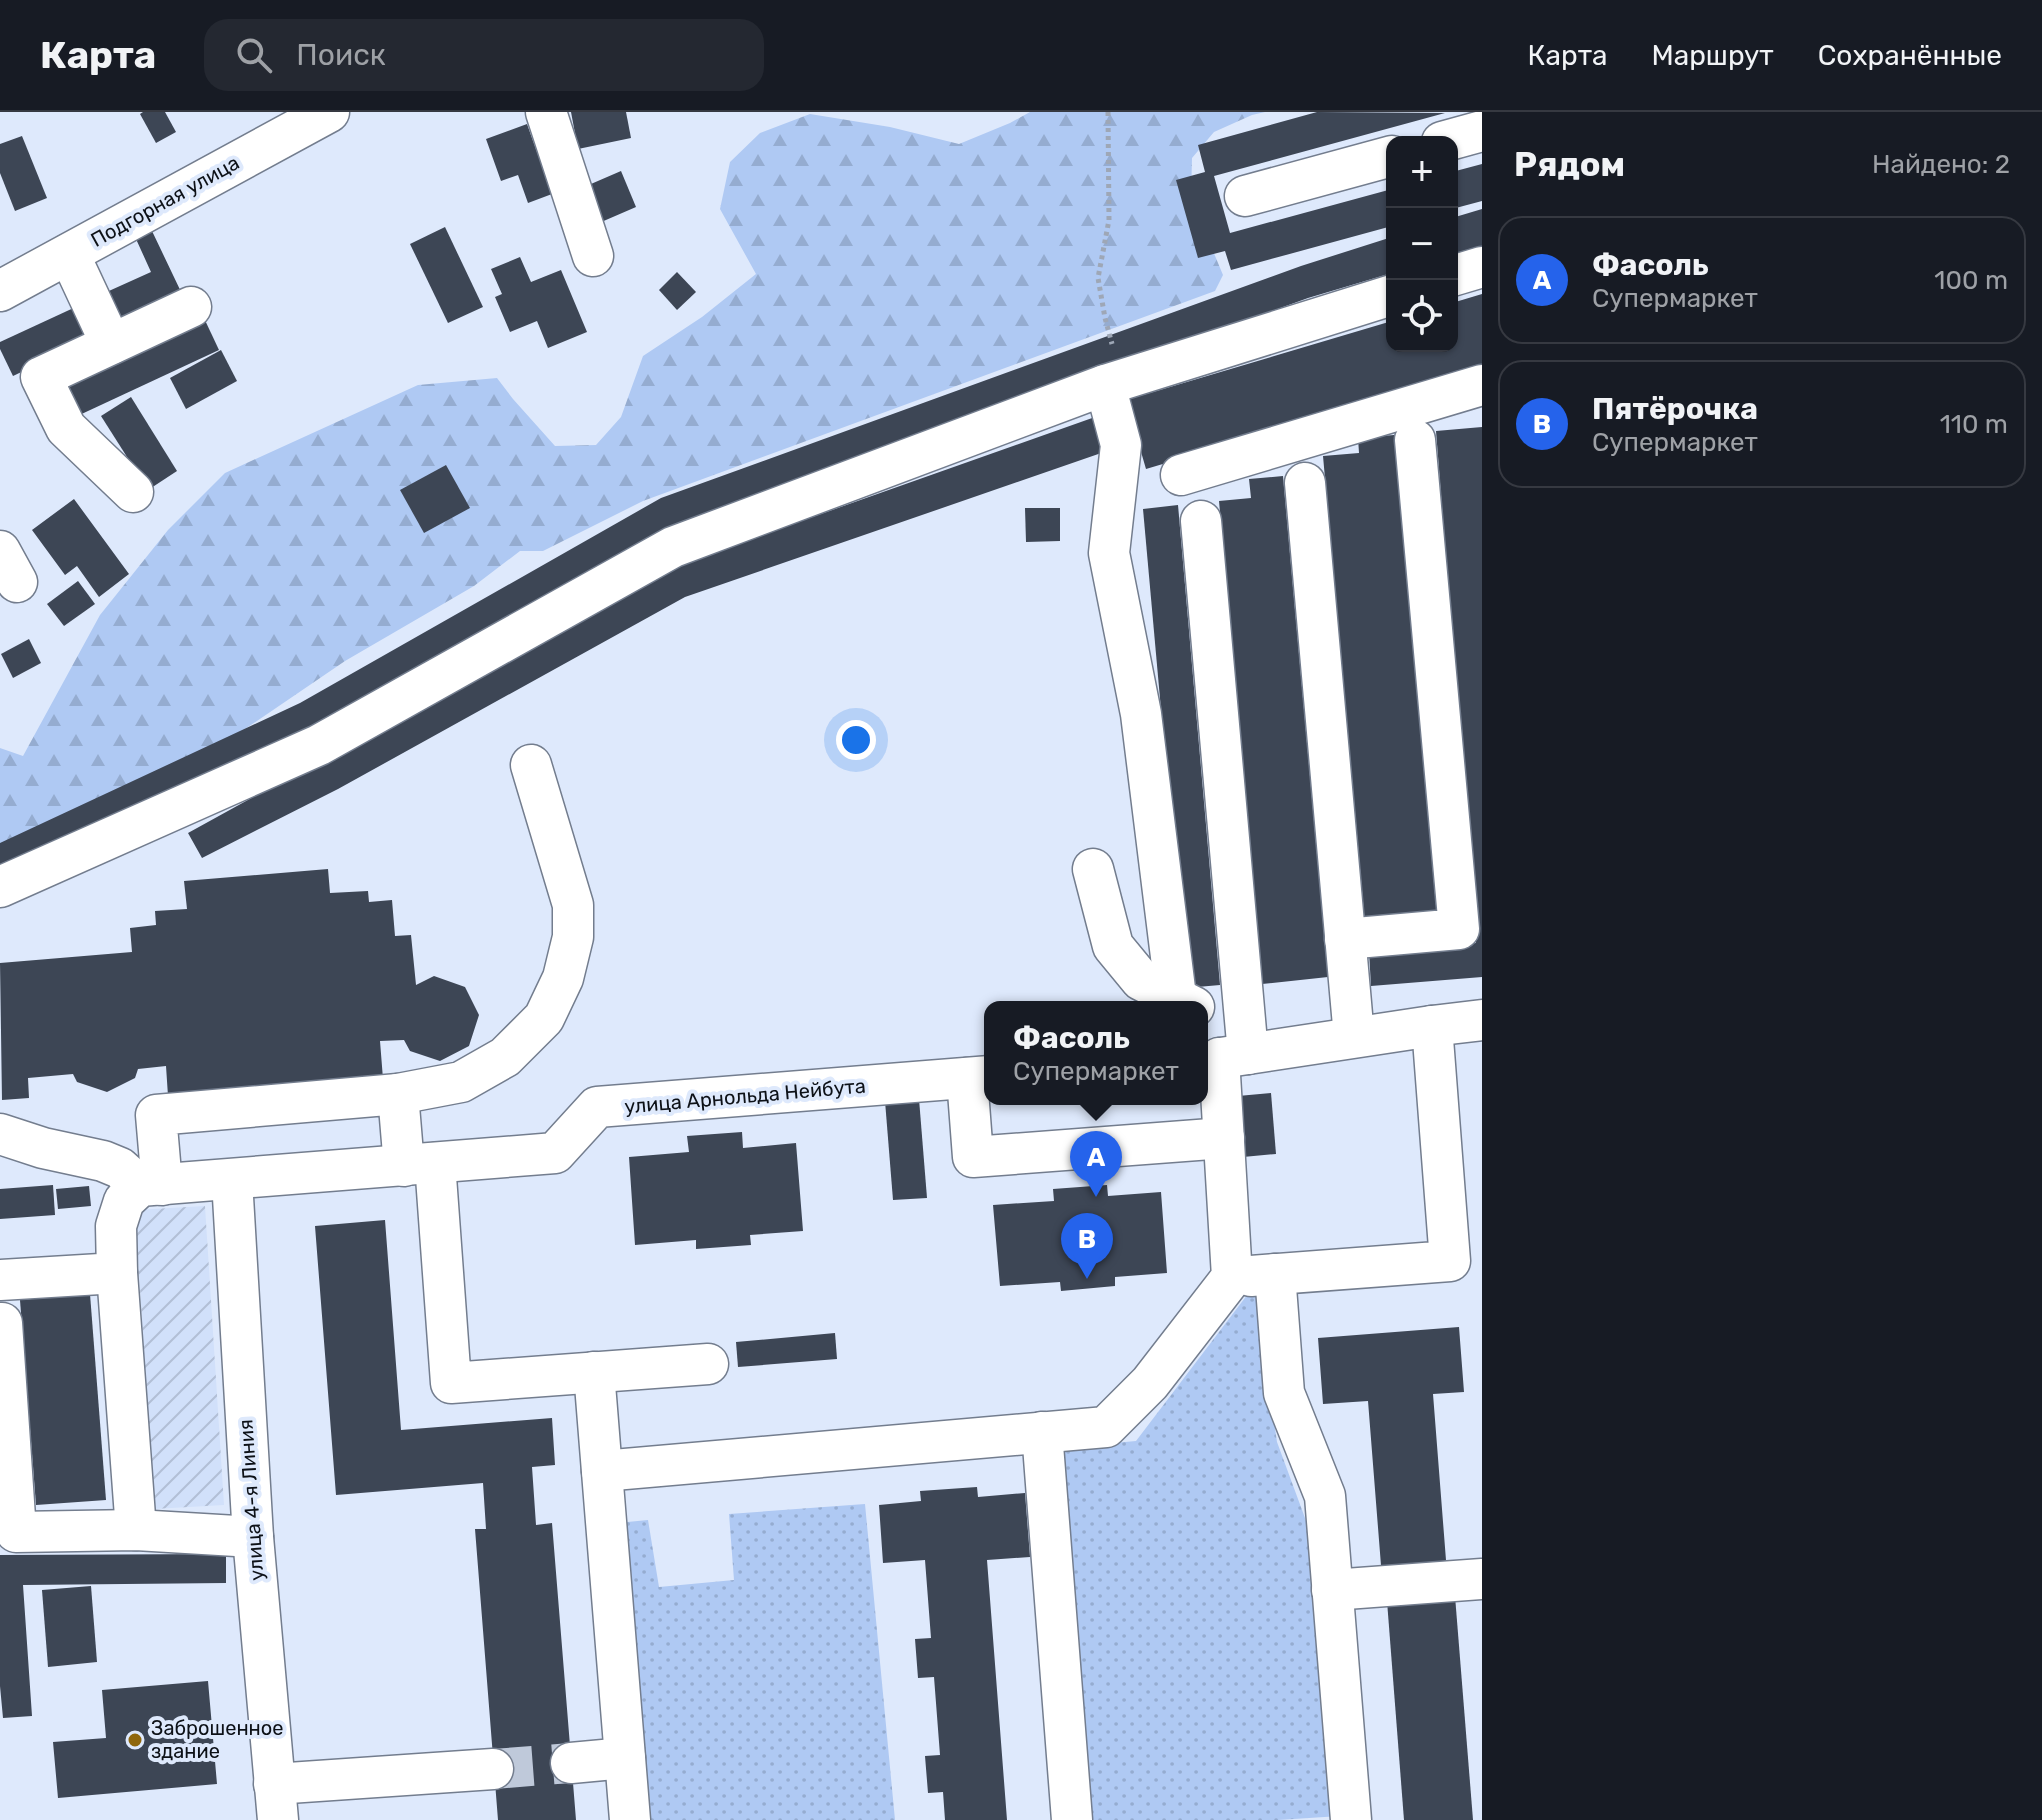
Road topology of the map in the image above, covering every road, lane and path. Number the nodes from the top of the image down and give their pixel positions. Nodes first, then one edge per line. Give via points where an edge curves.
1 (329, 112) edge
2 (546, 112) edge
3 (1108, 112) edge
4 (1482, 131) edge
5 (1458, 138) edge
6 (1386, 158) edge
7 (1245, 196) dead end
8 (69, 254) junction
9 (593, 256) dead end
10 (1482, 267) edge
11 (1458, 274) edge
12 (0, 291) edge
13 (1386, 297) edge
14 (191, 307) dead end
15 (111, 344) junction
16 (1114, 382) junction
17 (1482, 385) edge
18 (1415, 440) dead end
19 (1181, 475) dead end
20 (1305, 483) dead end
21 (133, 492) dead end
22 (1201, 521) dead end
23 (531, 765) dead end
24 (1093, 869) dead end
25 (0, 887) edge
26 (1345, 939) junction
27 (1183, 1001) edge
28 (1190, 1001) edge
29 (1482, 1020) edge
30 (1208, 1026) edge
31 (1432, 1026) junction
32 (1354, 1037) junction
33 (1229, 1052) edge
34 (978, 1077) edge
35 (398, 1094) junction
36 (0, 1134) edge
37 (1224, 1138) junction
38 (420, 1164) junction
39 (232, 1180) junction
40 (151, 1185) junction
41 (117, 1273) junction
42 (1275, 1274) junction
43 (1232, 1277) junction
44 (0, 1280) edge
45 (2, 1323) edge
46 (708, 1364) dead end
47 (594, 1372) junction
48 (1042, 1432) junction
49 (602, 1471) junction
50 (136, 1530) junction
51 (8, 1532) edge
52 (253, 1537) junction
53 (1482, 1579) edge
54 (1332, 1590) junction
55 (625, 1758) junction
56 (571, 1763) tunnel mouth
57 (493, 1769) tunnel mouth
58 (276, 1802) edge
59 (630, 1820) edge
60 (1072, 1820) edge
61 (1351, 1820) edge

1 - 8 street, Подгорная улица
2 - 9 street
3 - 16 path via 1109,220 1098,278
4 - 5 street
6 - 7 street
8 - 12 street, Подгорная улица
8 - 15 street
10 - 11 street
13 - 16 street
14 - 15 street
15 - 21 street via 41,377 66,428
16 - 25 street via 673,547 319,745
16 - 28 street via 1121,445 1109,553
17 - 19 street
18 - 26 street via 1459,929
20 - 26 street
22 - 33 street
23 - 35 street via 573,905 573,937 563,978 544,1018 505,1057 461,1082
24 - 27 street via 1113,946 1141,980
26 - 32 street
29 - 31 street
30 - 33 street
31 - 32 street
31 - 42 street via 1450,1261
32 - 33 street
33 - 37 street
34 - 37 street via 973,1157
34 - 38 street, улица Арнольда Нейбута via 597,1107 555,1153
35 - 38 street
35 - 40 street via 156,1115
36 - 40 street via 103,1161
37 - 43 street
38 - 39 street, улица Арнольда Нейбута
38 - 47 street via 451,1383
39 - 40 street, улица Арнольда Нейбута
39 - 52 street, улица 4-я Линия
40 - 41 street via 124,1201 116,1226
41 - 44 street
41 - 50 street
42 - 43 street
42 - 54 street via 1284,1393 1325,1496
43 - 48 street via 1150,1383 1106,1427
45 - 51 street
46 - 47 street
47 - 49 street
48 - 49 street
48 - 60 street
49 - 55 street
50 - 51 street
50 - 52 street
52 - 58 street, улица 4-я Линия
53 - 54 street
54 - 61 street
55 - 56 street
55 - 59 street
57 - 58 street

